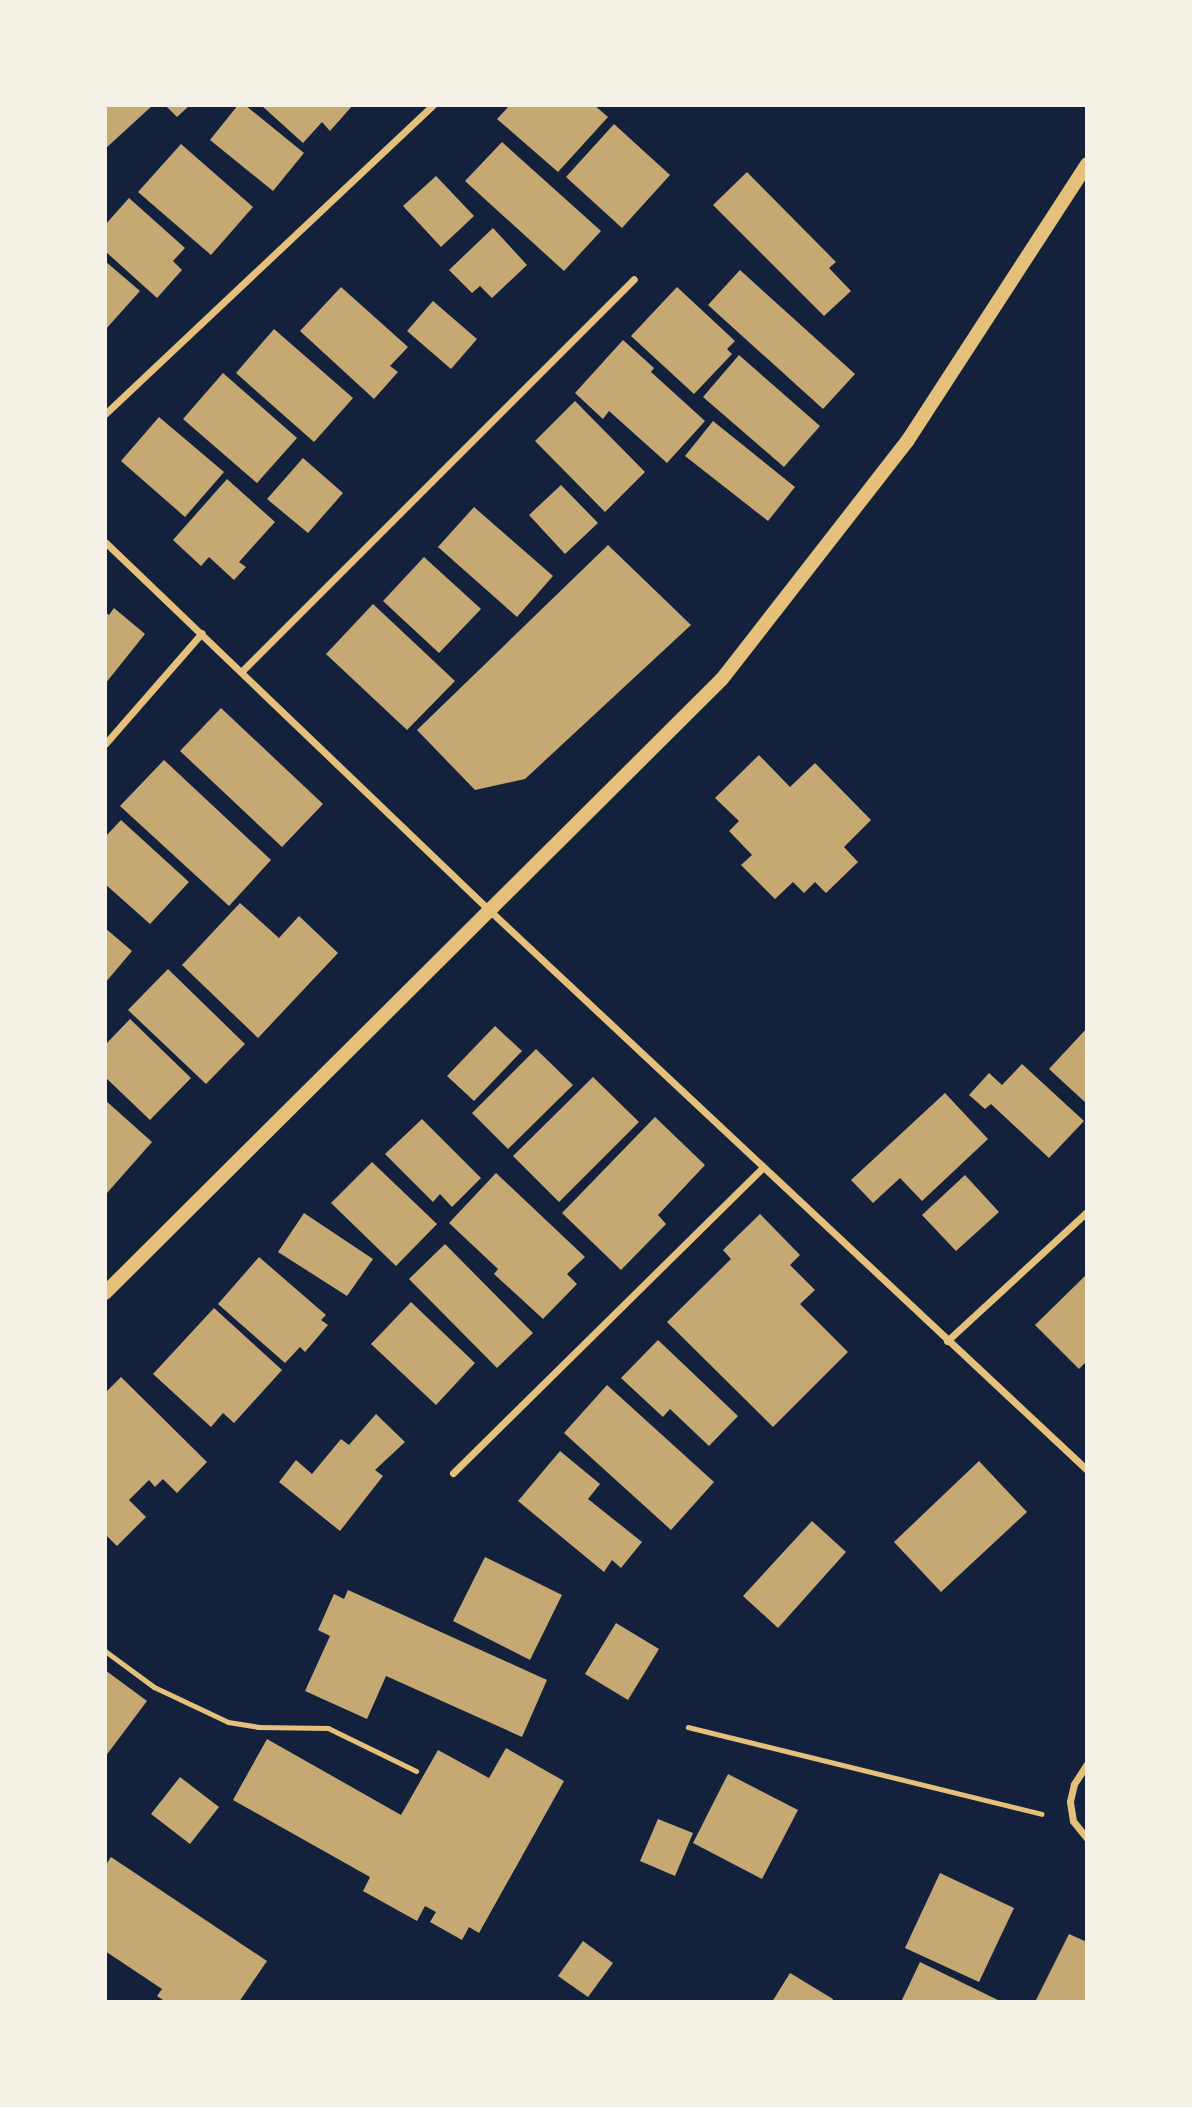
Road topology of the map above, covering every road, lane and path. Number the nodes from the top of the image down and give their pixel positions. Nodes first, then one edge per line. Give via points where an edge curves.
1 (433, 105) edge
2 (1087, 164) edge
3 (634, 279) dead end
4 (105, 414) edge
5 (105, 542) edge
6 (202, 634) junction
7 (242, 671) junction
8 (105, 744) edge
9 (488, 909) junction
10 (762, 1168) junction
11 (1087, 1212) edge
12 (105, 1293) edge
13 (947, 1340) junction
14 (1087, 1471) edge
15 (453, 1474) dead end
16 (105, 1651) edge
17 (688, 1727) dead end
18 (1087, 1764) edge
19 (416, 1771) dead end
20 (1073, 1821) junction
21 (1087, 1838) edge

1 - 4 street
2 - 9 main road via 908,440 722,679
3 - 7 street
5 - 6 street
6 - 7 street
6 - 8 street
7 - 9 street
9 - 10 street
9 - 12 main road
10 - 13 street
10 - 15 street
11 - 13 street
13 - 14 street
16 - 19 lane via 154,1687 228,1722 328,1728
17 - 20 path
18 - 20 street via 1074,1784 1070,1802
20 - 21 street

